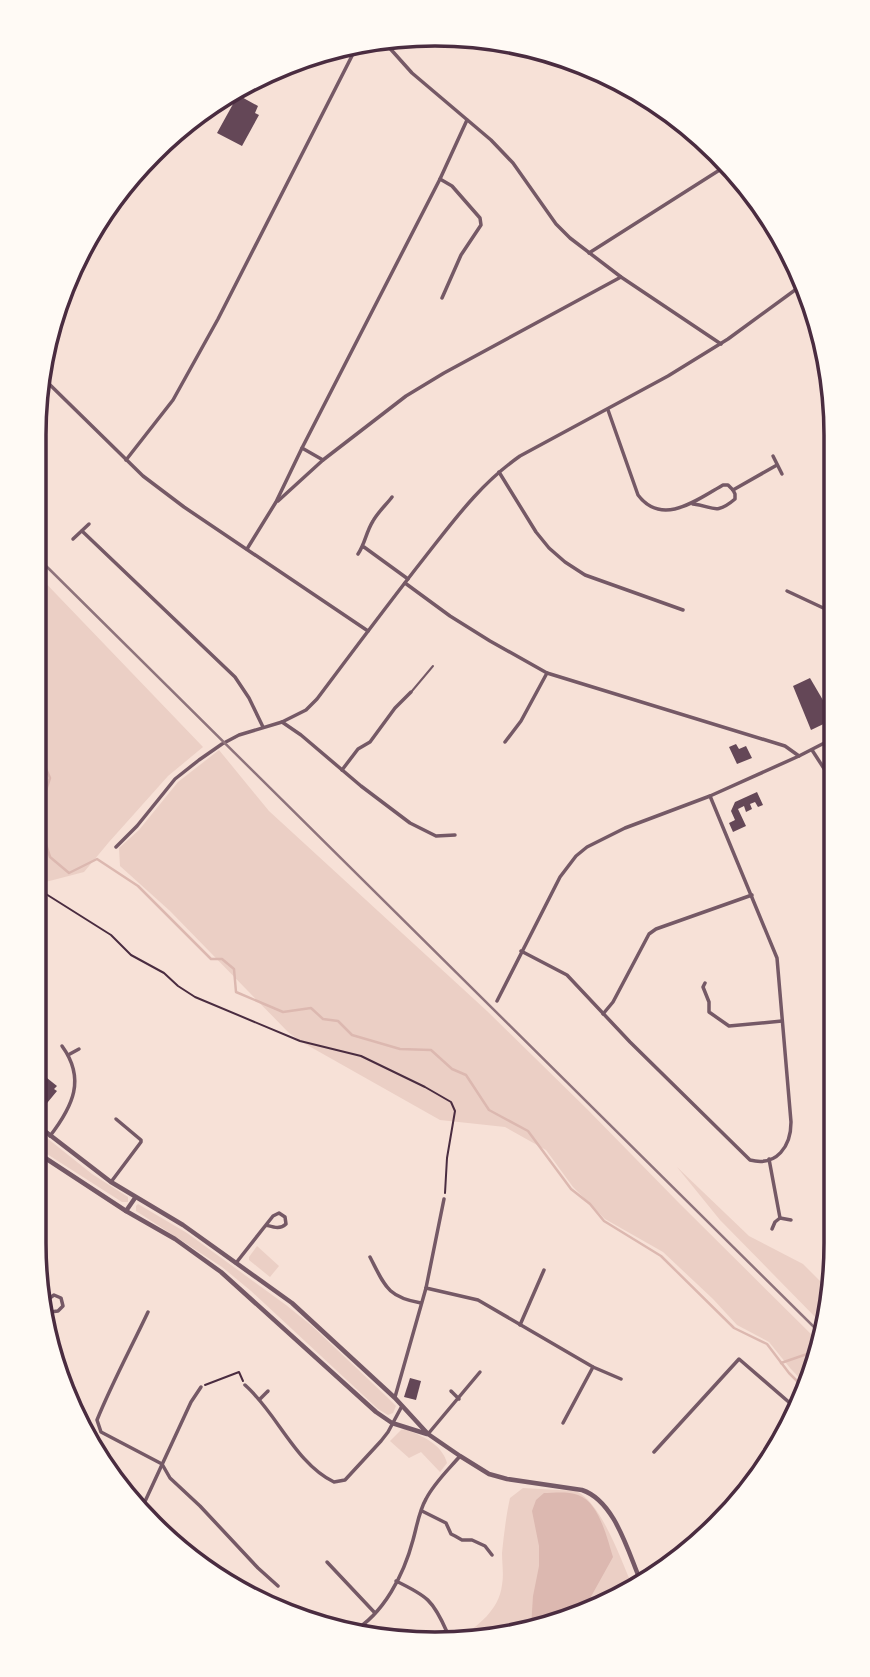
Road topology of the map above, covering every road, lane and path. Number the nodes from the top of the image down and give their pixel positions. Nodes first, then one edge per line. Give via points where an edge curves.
1 (390, 48) edge
2 (353, 55) edge
3 (467, 120) junction
4 (720, 170) edge
5 (440, 179) junction
6 (589, 253) junction
7 (621, 277) junction
8 (796, 289) edge
9 (442, 298) dead end
10 (721, 344) junction
11 (49, 384) edge
12 (608, 410) junction
13 (302, 448) junction
14 (773, 456) dead end
15 (126, 460) junction
16 (323, 460) junction
17 (777, 465) junction
18 (499, 472) junction
19 (782, 474) dead end
20 (733, 490) junction
21 (392, 497) dead end
22 (276, 502) junction
23 (690, 503) junction
24 (89, 524) dead end
25 (82, 531) junction
26 (74, 539) dead end
27 (364, 547) junction
28 (247, 549) junction
29 (358, 554) dead end
30 (407, 581) junction
31 (787, 591) dead end
32 (824, 608) edge
33 (683, 610) dead end
34 (368, 631) junction
35 (433, 666) dead end
36 (547, 673) junction
37 (411, 692) joint
38 (282, 722) junction
39 (263, 727) junction
40 (505, 742) dead end
41 (824, 743) edge
42 (812, 750) junction
43 (799, 756) junction
44 (824, 769) edge
45 (342, 770) junction
46 (710, 796) junction
47 (455, 835) dead end
48 (116, 847) dead end
49 (46, 895) edge
50 (752, 895) junction
51 (521, 951) junction
52 (705, 983) dead end
53 (497, 1001) dead end
54 (603, 1014) junction
55 (782, 1021) junction
56 (62, 1045) dead end
57 (79, 1049) dead end
58 (68, 1055) junction
59 (116, 1119) dead end
60 (46, 1133) edge
61 (50, 1136) junction
62 (46, 1159) edge
63 (769, 1159) junction
64 (111, 1182) junction
65 (135, 1198) junction
66 (444, 1199) joint
67 (126, 1211) junction
68 (780, 1218) junction
69 (791, 1220) dead end
70 (266, 1225) junction
71 (772, 1229) dead end
72 (370, 1257) dead end
73 (236, 1263) junction
74 (544, 1270) dead end
75 (426, 1288) junction
76 (50, 1298) edge
77 (421, 1303) junction
78 (52, 1312) edge
79 (148, 1312) dead end
80 (520, 1325) junction
81 (593, 1367) junction
82 (480, 1372) dead end
83 (621, 1379) dead end
84 (245, 1385) joint
85 (201, 1387) joint
86 (268, 1391) dead end
87 (451, 1391) dead end
88 (395, 1398) junction
89 (260, 1399) junction
90 (459, 1399) junction
91 (789, 1403) edge
92 (402, 1406) junction
93 (392, 1423) junction
94 (563, 1423) dead end
95 (428, 1434) junction
96 (654, 1452) dead end
97 (460, 1457) junction
98 (162, 1464) junction
99 (145, 1502) edge
100 (422, 1511) junction
101 (492, 1555) dead end
102 (327, 1562) dead end
103 (638, 1574) edge
104 (396, 1581) junction
105 (278, 1586) dead end
106 (375, 1613) junction
107 (364, 1625) edge
108 (447, 1632) dead end

1 - 3 street
2 - 15 street via 173,400
3 - 5 street
3 - 6 street via 491,139 556,223
4 - 6 street
5 - 9 street via 452,186 481,225 461,255
5 - 13 street
6 - 7 street
7 - 10 street
7 - 16 street via 406,396
8 - 10 street
10 - 12 street
11 - 15 street
12 - 18 street via 520,456
12 - 23 street via 640,499 668,511
13 - 16 street
13 - 22 street
14 - 17 street
15 - 28 street
16 - 22 street
17 - 19 street
17 - 20 street
18 - 30 street via 474,495
18 - 33 street via 536,532 565,562 585,575
20 - 23 street via 723,485
20 - 23 street via 735,499 718,509
21 - 27 street via 374,519
22 - 28 street
24 - 25 street
25 - 26 street
25 - 39 street via 234,677
27 - 29 street
27 - 30 street
28 - 34 street
30 - 34 street
30 - 36 street via 450,616
31 - 32 street
34 - 38 street via 317,699
35 - 37 lane
36 - 40 street
36 - 43 street via 785,746
37 - 45 street
38 - 39 street
38 - 45 street
39 - 48 street via 222,744 175,779
41 - 42 street
42 - 43 street
42 - 44 street
43 - 46 street
45 - 47 street via 410,823 436,836
46 - 50 street
46 - 51 street via 625,828 576,856 559,877
49 - 66 path via 111,935 131,955 195,997 300,1041 361,1056 451,1102 455,1111
50 - 54 street via 649,934
50 - 55 street via 777,958
51 - 53 street
51 - 54 street via 567,975
52 - 55 street via 709,1012 729,1026
54 - 63 street via 741,1152 751,1160
55 - 63 street via 791,1134 784,1150
56 - 58 street
57 - 58 street
58 - 61 street via 74,1089 69,1107
59 - 64 street via 141,1142
60 - 61 street
61 - 64 street
62 - 67 street
63 - 68 street
64 - 65 street
65 - 67 street
65 - 73 street
66 - 75 street
67 - 93 street via 221,1272
68 - 69 street
68 - 71 street
70 - 70 street via 277,1213 286,1219 280,1228
70 - 73 street
72 - 77 street via 395,1295
73 - 88 street via 292,1303
74 - 80 street
75 - 77 street
75 - 80 street via 478,1300
76 - 78 street via 61,1298 63,1306
77 - 88 street
79 - 98 street via 97,1420 101,1432
80 - 81 street
81 - 83 street
81 - 94 street
82 - 90 street
84 - 85 path via 239,1372
84 - 89 street
85 - 98 street
86 - 89 street
87 - 90 street
88 - 92 street
89 - 93 street via 309,1463 334,1482 345,1480 361,1464
90 - 95 street
91 - 96 street via 739,1359
92 - 93 street
92 - 95 street
93 - 95 street
95 - 97 street
97 - 100 street via 426,1498
97 - 103 street via 507,1479 590,1493 615,1521
98 - 99 street
98 - 105 street via 170,1478
100 - 101 street via 446,1523 451,1534 485,1546
100 - 104 street
102 - 106 street
104 - 106 street
104 - 108 street via 425,1596
106 - 107 street

